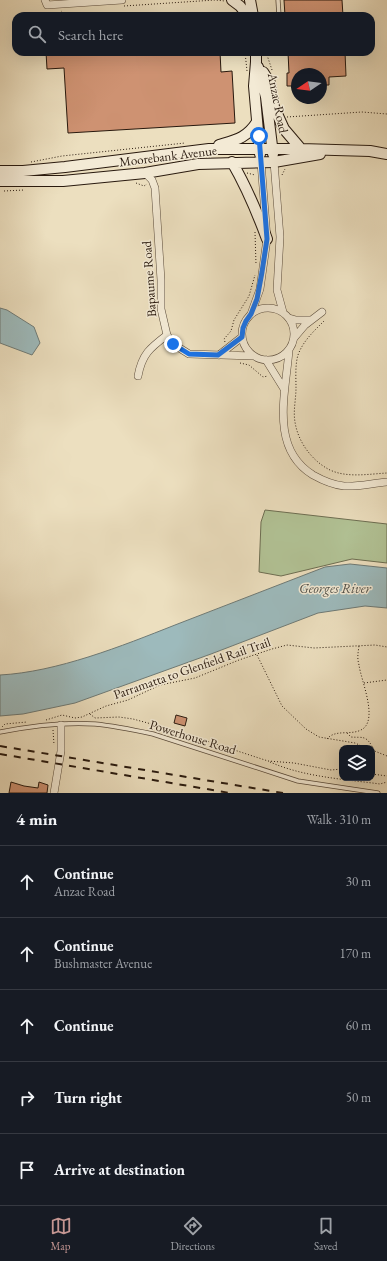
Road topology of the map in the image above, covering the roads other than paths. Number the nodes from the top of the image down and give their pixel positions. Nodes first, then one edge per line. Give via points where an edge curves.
1 (45, 0) edge
2 (250, 0) edge
3 (278, 0) edge
4 (230, 1) edge
5 (123, 3) edge
6 (245, 12) edge
7 (252, 12) edge
8 (279, 12) edge
9 (256, 57) edge
10 (257, 122) junction
11 (260, 148) junction
12 (273, 148) junction
13 (209, 149) junction
14 (301, 149) junction
15 (338, 150) junction
16 (387, 154) edge
17 (232, 162) junction
18 (261, 162) junction
19 (274, 162) junction
20 (0, 172) edge
21 (145, 173) junction
22 (0, 181) edge
23 (267, 239) junction
24 (283, 312) junction
25 (322, 312) dead end
26 (251, 314) junction
27 (289, 318) junction
28 (312, 319) junction
29 (167, 335) junction
30 (242, 337) junction
31 (294, 338) junction
32 (289, 350) junction
33 (218, 355) junction
34 (254, 356) junction
35 (266, 360) junction
36 (138, 376) dead end
37 (284, 389) junction
38 (387, 482) edge
39 (61, 725) junction
40 (0, 732) edge
41 (54, 793) edge
42 (378, 793) edge

1 - 5 street via 48,5
2 - 7 main road
3 - 8 lane
4 - 6 main road
9 - 10 main road, Anzac Road via 254,86
9 - 12 main road, Anzac Road via 266,97
9 - 14 main road via 270,83 274,107 284,129
10 - 11 main road, Anzac Road
10 - 13 main road via 243,138
11 - 12 main road, Moorebank Avenue
11 - 13 main road, Moorebank Avenue
11 - 18 main road, Anzac Road
12 - 14 main road, Moorebank Avenue
12 - 19 main road, Anzac Road
13 - 20 main road, Moorebank Avenue via 65,167
14 - 15 main road, Moorebank Avenue
15 - 16 main road, Moorebank Avenue
15 - 19 main road, Moorebank Avenue
17 - 18 main road, Moorebank Avenue
17 - 21 main road, Moorebank Avenue via 198,164
17 - 23 main road
18 - 19 main road, Moorebank Avenue
18 - 23 street
19 - 24 street via 280,237 277,290
21 - 22 main road, Moorebank Avenue via 63,181
21 - 29 street, Bapaume Road via 155,188 161,309
23 - 26 street via 260,289
24 - 26 street via 267,308
24 - 27 street
25 - 28 street
26 - 30 street via 243,328
27 - 28 street
27 - 31 street
28 - 31 street
29 - 33 street via 173,344 189,354
29 - 36 street via 145,353
30 - 33 street
30 - 34 street via 245,346
31 - 32 street
32 - 35 street via 275,360
32 - 37 street
33 - 34 street
34 - 35 street
35 - 37 street
37 - 38 street via 285,437 292,454 302,467 320,479 344,486
39 - 40 lane, Powerhouse Road
39 - 41 street via 61,751
39 - 42 lane, Powerhouse Road via 94,724 153,734 298,781

